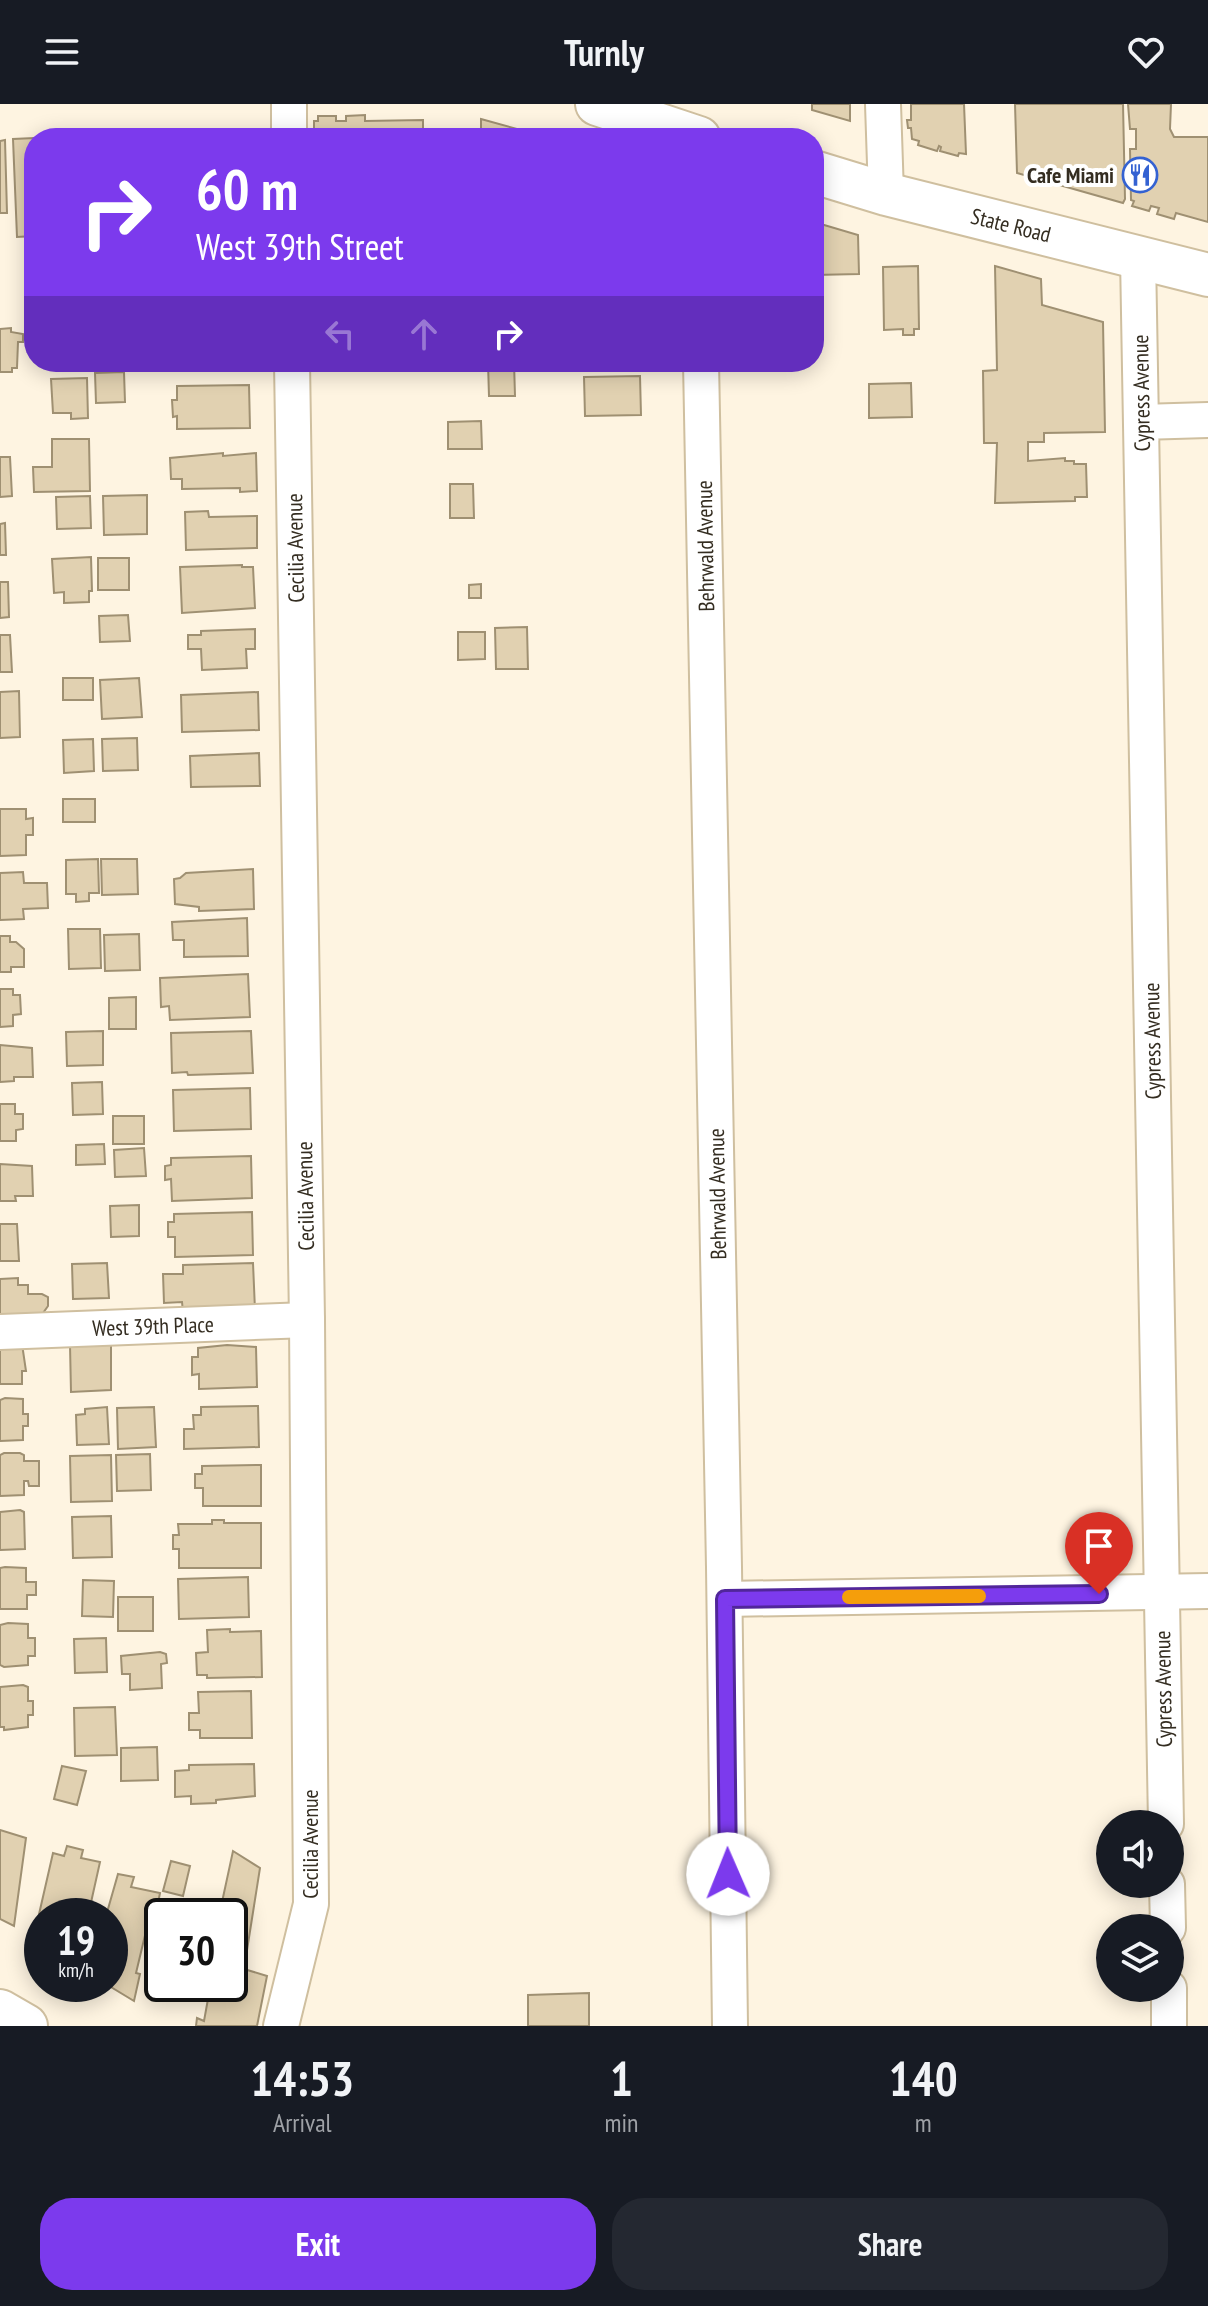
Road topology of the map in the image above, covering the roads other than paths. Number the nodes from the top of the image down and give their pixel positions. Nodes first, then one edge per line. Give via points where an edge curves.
1 (289, 104) edge
2 (597, 104) edge
3 (883, 104) edge
4 (289, 128) edge
5 (668, 128) edge
6 (824, 175) edge
7 (886, 194) junction
8 (1138, 257) junction
9 (1208, 275) edge
10 (292, 372) edge
11 (701, 372) edge
12 (1208, 420) edge
13 (1141, 422) junction
14 (307, 1320) junction
15 (0, 1332) edge
16 (1208, 1591) edge
17 (1162, 1593) junction
18 (725, 1599) junction
19 (1166, 1810) edge
20 (1169, 2002) edge
21 (0, 2011) edge
22 (26, 2026) edge
23 (281, 2026) edge
24 (730, 2026) edge
25 (1169, 2026) edge

1 - 4 street
2 - 5 main road
3 - 7 street
6 - 7 main road, State Road
7 - 8 main road, State Road
8 - 9 main road, State Road
8 - 13 street, Cypress Avenue
10 - 14 street, Cecilia Avenue
11 - 18 street, Behrwald Avenue
12 - 13 street
13 - 17 street, Cypress Avenue
14 - 15 street, West 39th Place
14 - 23 street, Cecilia Avenue via 311,1904
16 - 17 street
17 - 18 street
17 - 19 street, Cypress Avenue
18 - 24 street, Behrwald Avenue
20 - 25 street
21 - 22 main road

